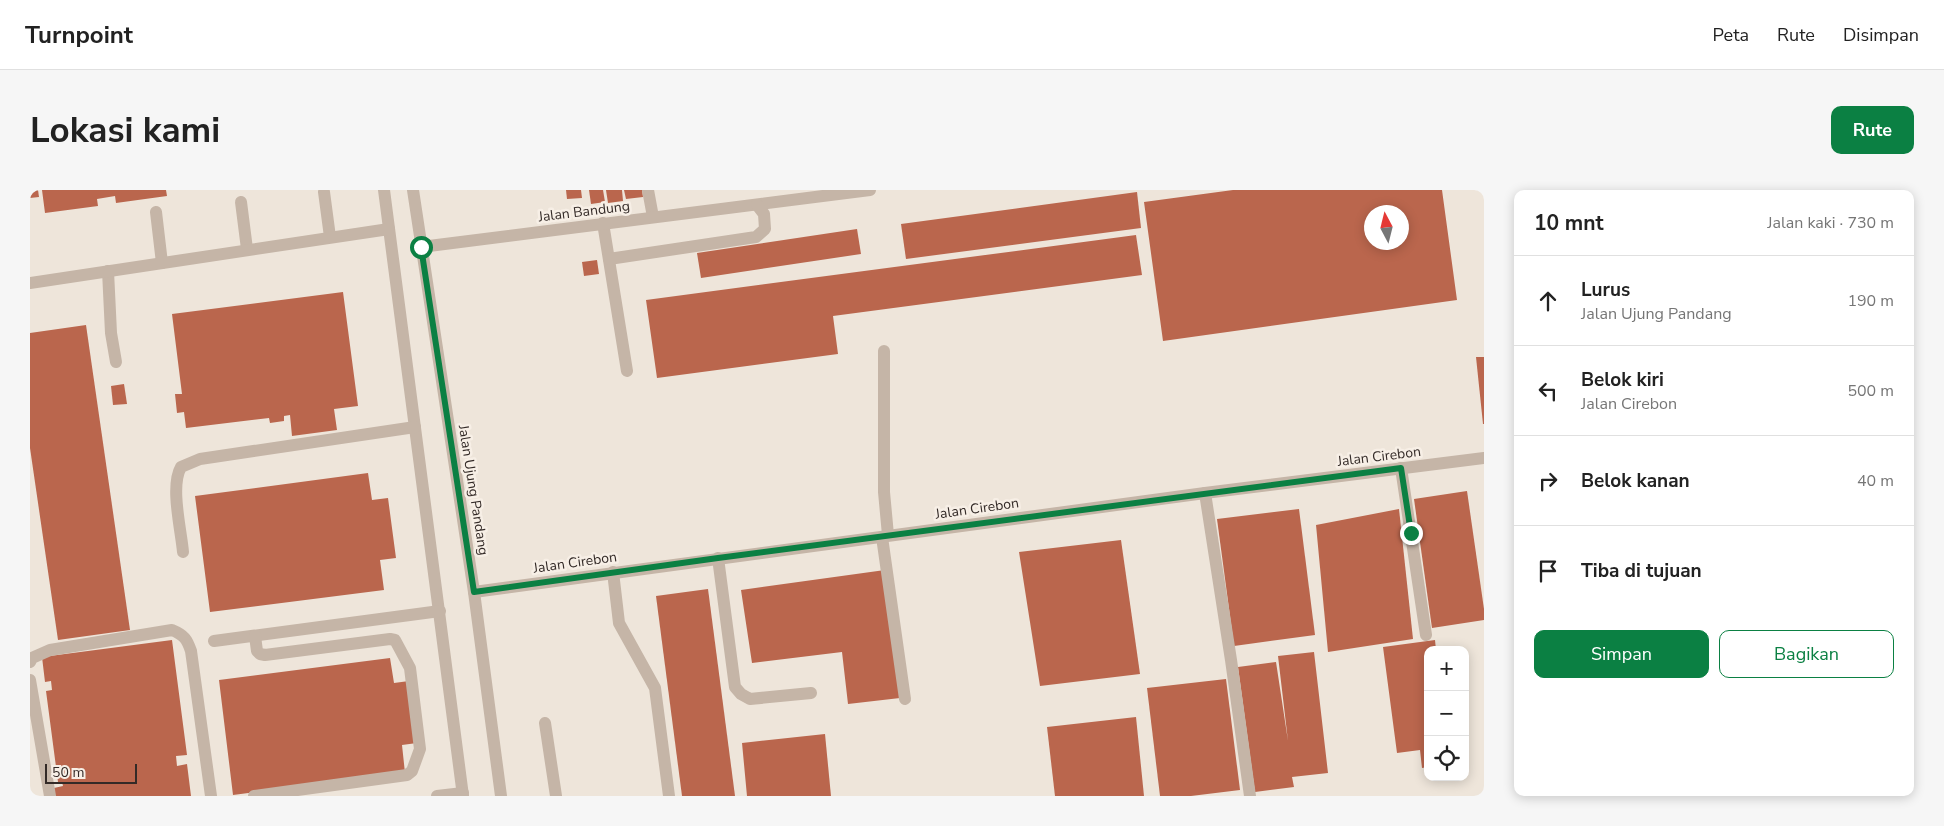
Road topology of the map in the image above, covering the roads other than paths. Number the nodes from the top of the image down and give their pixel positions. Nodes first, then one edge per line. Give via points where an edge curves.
1 (384, 190) edge
2 (413, 190) edge
3 (648, 190) edge
4 (870, 190) edge
5 (324, 192) dead end
6 (241, 202) dead end
7 (758, 205) junction
8 (156, 212) dead end
9 (653, 217) junction
10 (603, 223) junction
11 (389, 228) junction
12 (330, 237) junction
13 (421, 247) junction
14 (247, 250) junction
15 (609, 259) junction
16 (162, 262) junction
17 (108, 271) junction
18 (30, 283) edge
19 (884, 351) dead end
20 (116, 362) dead end
21 (627, 371) dead end
22 (415, 428) junction
23 (1484, 458) edge
24 (1401, 468) junction
25 (1205, 493) junction
26 (885, 536) junction
27 (183, 552) dead end
28 (718, 558) junction
29 (613, 572) junction
30 (474, 592) junction
31 (440, 611) junction
32 (1426, 635) dead end
33 (255, 636) junction
34 (214, 641) dead end
35 (30, 662) edge
36 (30, 680) edge
37 (811, 693) dead end
38 (905, 699) dead end
39 (545, 723) dead end
40 (463, 794) edge
41 (50, 796) edge
42 (211, 796) edge
43 (254, 796) edge
44 (437, 796) edge
45 (501, 796) edge
46 (556, 796) edge
47 (669, 796) edge
48 (1250, 796) edge

1 - 11 street
2 - 13 street, Jalan Ujung Pandang
3 - 9 street
4 - 7 street, Jalan Bandung
5 - 12 street
6 - 14 street
7 - 9 street, Jalan Bandung
7 - 15 street via 764,214 765,229 756,237
8 - 16 street
9 - 10 street, Jalan Bandung
10 - 13 street, Jalan Bandung
10 - 15 street
11 - 12 street
11 - 22 street
12 - 14 street
13 - 30 street, Jalan Ujung Pandang
14 - 16 street
15 - 21 street
16 - 17 street
17 - 18 street
17 - 20 street
19 - 26 street
22 - 27 street via 200,459 181,467 176,475
22 - 31 street
23 - 24 street, Jalan Cirebon
24 - 25 street, Jalan Cirebon
24 - 32 street
25 - 26 street, Jalan Cirebon
25 - 48 street
26 - 28 street, Jalan Cirebon
26 - 38 street
28 - 29 street, Jalan Cirebon
28 - 37 street via 735,686 750,699
29 - 30 street, Jalan Cirebon
29 - 47 street via 619,623 655,688
30 - 45 street, Jalan Ujung Pandang
31 - 33 street
31 - 40 street
33 - 34 street
33 - 43 street via 257,651 265,655 395,640 410,668 420,751 407,775
35 - 42 street via 50,650 172,630 180,633 186,638 191,651
36 - 41 street
39 - 46 street
40 - 44 street

